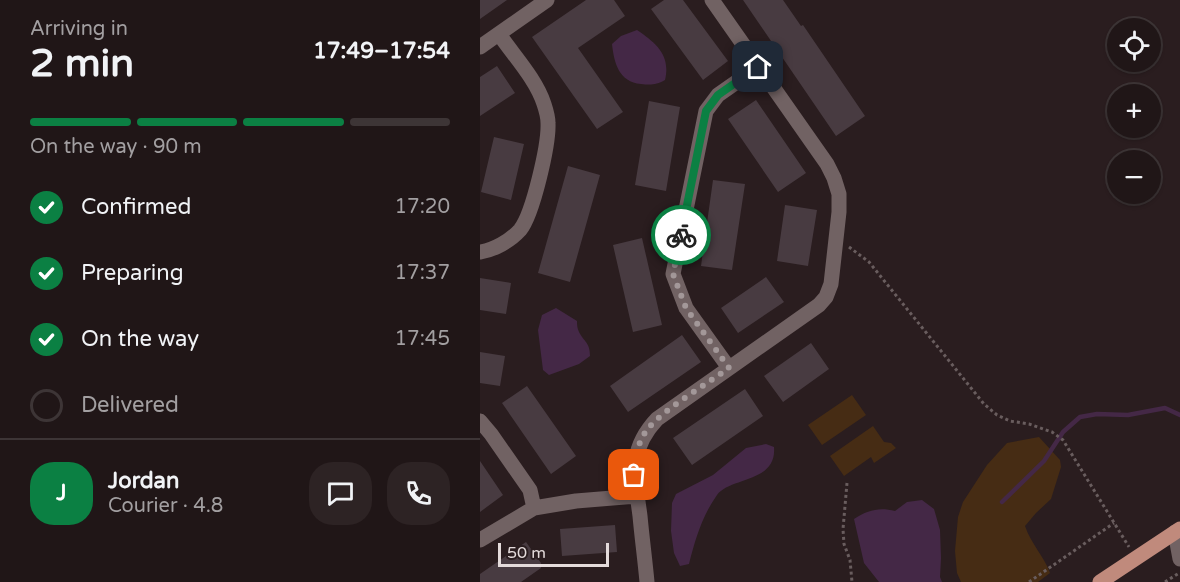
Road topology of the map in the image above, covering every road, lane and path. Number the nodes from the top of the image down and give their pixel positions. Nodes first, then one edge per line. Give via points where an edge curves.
1 (547, 0) edge
2 (712, 0) edge
3 (499, 34) junction
4 (480, 47) edge
5 (758, 67) junction
6 (835, 237) junction
7 (480, 252) edge
8 (729, 368) junction
9 (480, 421) edge
10 (847, 483) dead end
11 (637, 496) junction
12 (534, 508) junction
13 (1114, 523) junction
14 (1178, 532) edge
15 (480, 540) edge
16 (1136, 558) junction
17 (1180, 559) edge
18 (1180, 572) edge
19 (1109, 579) edge
20 (647, 582) edge
21 (852, 582) edge
22 (1029, 582) edge
23 (1165, 582) edge

1 - 3 street
2 - 5 street
3 - 4 street
3 - 7 street via 536,86 548,121 547,140 526,221 505,242
5 - 6 street via 834,178 839,194
5 - 8 street via 718,95 706,111 673,274 686,308
6 - 8 street via 831,284 826,297
6 - 13 path via 869,262 984,404 1010,422 1029,424 1063,440
8 - 11 street via 646,431 636,458
9 - 12 street via 530,490
10 - 21 path via 843,529
11 - 12 street
11 - 20 street
12 - 15 street
13 - 16 path
13 - 22 path
14 - 16 main road
14 - 17 street
16 - 19 main road
18 - 23 path

